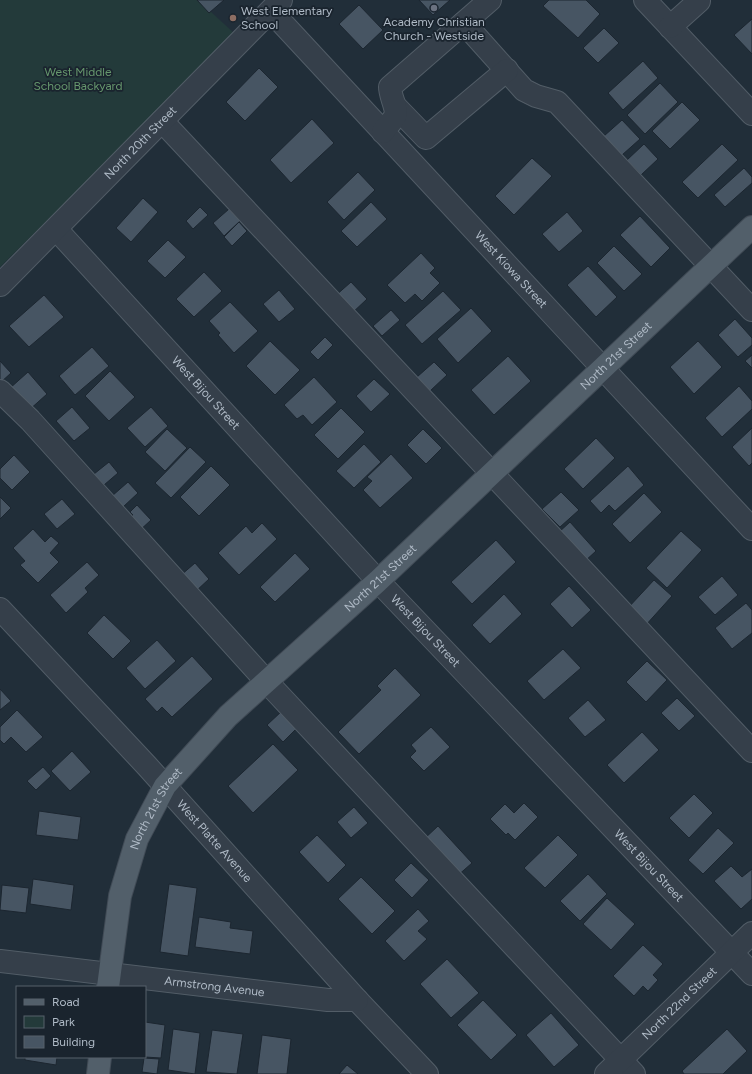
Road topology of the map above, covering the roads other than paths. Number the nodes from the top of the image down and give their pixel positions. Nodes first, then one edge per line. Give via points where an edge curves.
1 (490, 0) edge
2 (645, 0) edge
3 (704, 0) edge
4 (276, 5) edge
5 (464, 23) junction
6 (670, 27) junction
7 (507, 70) junction
8 (396, 107) junction
9 (752, 114) edge
10 (162, 121) junction
11 (383, 132) junction
12 (752, 227) edge
13 (56, 229) junction
14 (711, 266) junction
15 (0, 286) edge
16 (752, 310) edge
17 (602, 370) junction
18 (0, 391) edge
19 (493, 473) junction
20 (752, 529) edge
21 (378, 581) junction
22 (0, 609) edge
23 (266, 681) junction
24 (752, 751) edge
25 (165, 786) junction
26 (752, 933) edge
27 (732, 952) junction
28 (0, 961) edge
29 (752, 974) edge
30 (109, 981) edge
31 (357, 1000) junction
32 (100, 1058) edge
33 (621, 1069) edge
34 (98, 1074) edge
35 (427, 1074) edge

1 - 5 street
2 - 6 street
3 - 6 street
4 - 10 street, North 20th Street
4 - 11 street, West Kiowa Street
5 - 7 street
5 - 8 street via 390,87 390,96
6 - 9 street
7 - 8 street via 426,138
7 - 14 street via 524,90 557,102
8 - 11 street via 396,116
10 - 13 street, North 20th Street
10 - 19 street
11 - 17 street, West Kiowa Street
12 - 14 main road, North 21st Street
13 - 15 street, North 20th Street
13 - 21 street, West Bijou Street
14 - 16 street
14 - 17 main road, North 21st Street
17 - 19 main road, North 21st Street
17 - 20 street, West Kiowa Street
18 - 23 street via 30,420
19 - 21 main road, North 21st Street
19 - 24 street
21 - 23 main road, North 21st Street
21 - 27 street, West Bijou Street
22 - 25 street, West Platte Avenue
23 - 25 main road, North 21st Street via 228,716
23 - 33 street
25 - 30 main road, North 21st Street via 137,839 120,896
25 - 31 street, West Platte Avenue
26 - 27 street, North 22nd Street
27 - 29 street, West Bijou Street
27 - 33 street, North 22nd Street
28 - 30 street, Armstrong Avenue
30 - 31 street, Armstrong Avenue via 328,1000
31 - 35 street, West Platte Avenue
32 - 34 main road

